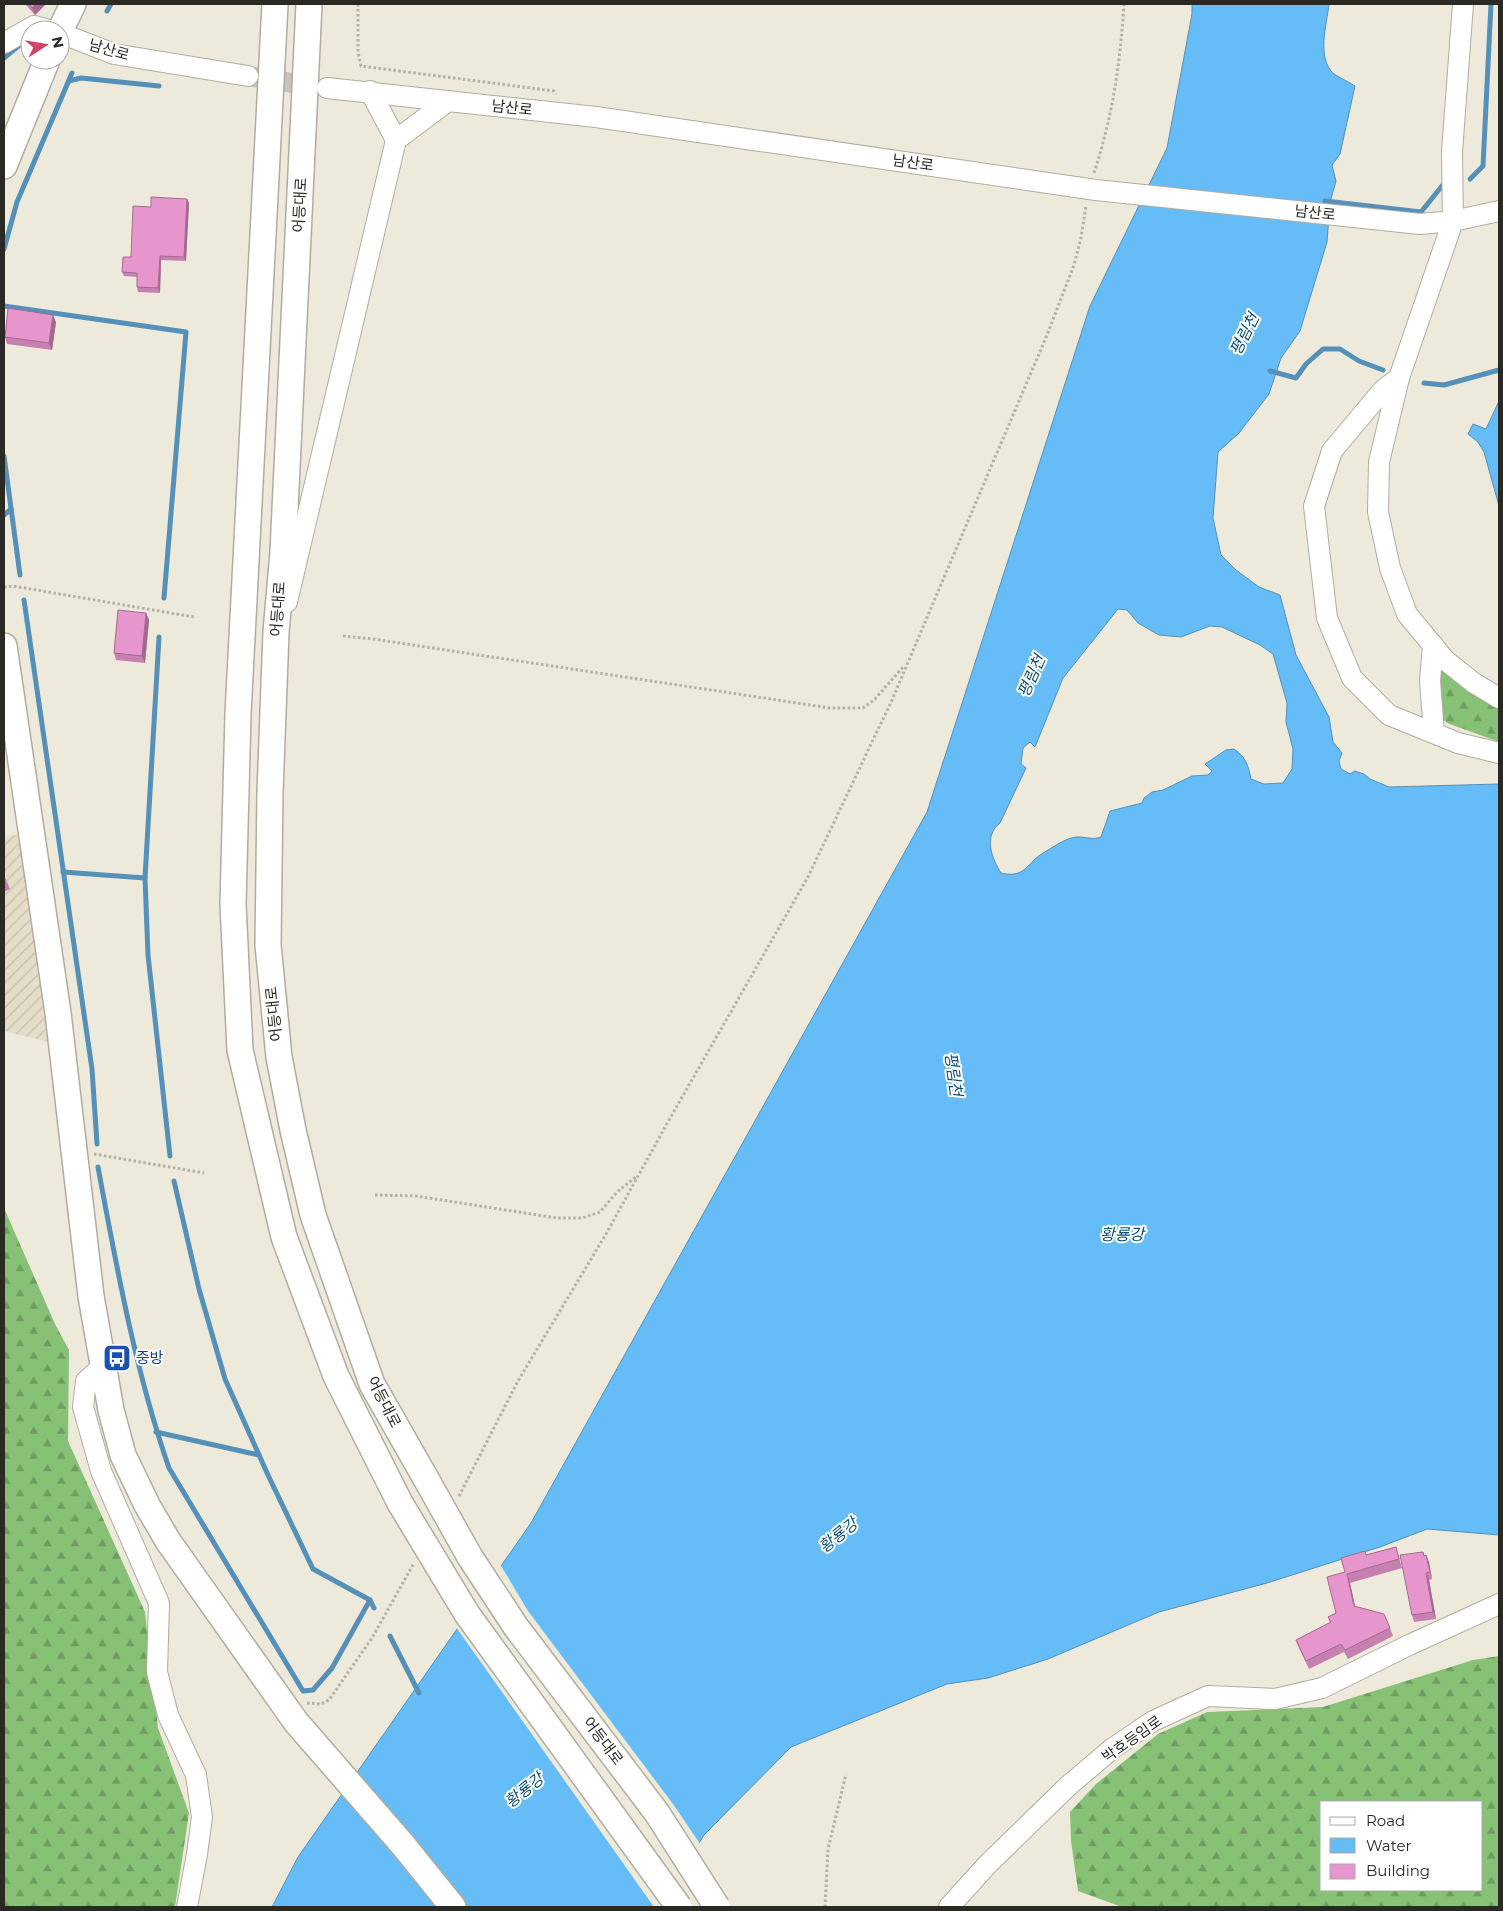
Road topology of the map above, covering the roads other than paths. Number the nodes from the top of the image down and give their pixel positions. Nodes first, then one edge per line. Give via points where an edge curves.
1 (73, 4) edge
2 (275, 4) edge
3 (310, 4) edge
4 (1463, 4) edge
5 (66, 20) edge
6 (20, 34) edge
7 (70, 36) edge
8 (4, 43) edge
9 (43, 70) edge
10 (248, 76) tunnel mouth
11 (327, 88) tunnel mouth
12 (370, 91) junction
13 (448, 101) junction
14 (396, 140) junction
15 (4, 166) edge
16 (1499, 211) edge
17 (1452, 221) junction
18 (1399, 378) junction
19 (1433, 645) junction
20 (4, 646) edge
21 (275, 653) junction
22 (1499, 698) edge
23 (1434, 733) junction
24 (1499, 753) edge
25 (103, 1366) junction
26 (1499, 1604) edge
27 (187, 1907) edge
28 (453, 1907) edge
29 (679, 1907) edge
30 (717, 1907) edge
31 (949, 1907) edge

1 - 5 main road
2 - 29 main road, 어등대로, bridge via 238,724 233,904 240,1050 284,1237 336,1376 400,1503 467,1614
3 - 21 main road, 어등대로 via 283,552
4 - 17 street via 1452,152
6 - 8 street
7 - 10 street, 남산로 via 114,54
9 - 15 main road
11 - 12 street, 남산로
12 - 13 street, 남산로
12 - 14 street
13 - 14 street
13 - 17 street, 남산로 via 564,113 1092,189 1420,224
14 - 21 street
16 - 17 street, 남산로
17 - 18 street
18 - 19 street via 1380,462 1378,512 1390,568 1408,614
18 - 23 street via 1383,390 1332,451 1314,506 1328,618 1352,678 1389,715
19 - 22 street via 1445,660
19 - 23 street via 1430,681
20 - 25 main road via 58,1013 91,1296
21 - 30 main road, 어등대로, bridge via 268,945 279,1057 313,1215 372,1384 470,1556 516,1627 657,1813
23 - 24 street
25 - 27 street via 86,1381 83,1407 101,1471 159,1603 157,1672 168,1716 196,1775 202,1818
25 - 28 main road via 123,1455 168,1542 296,1722
26 - 31 street, 박호등임로 via 1322,1688 1275,1699 1208,1696 1153,1721 1067,1787

